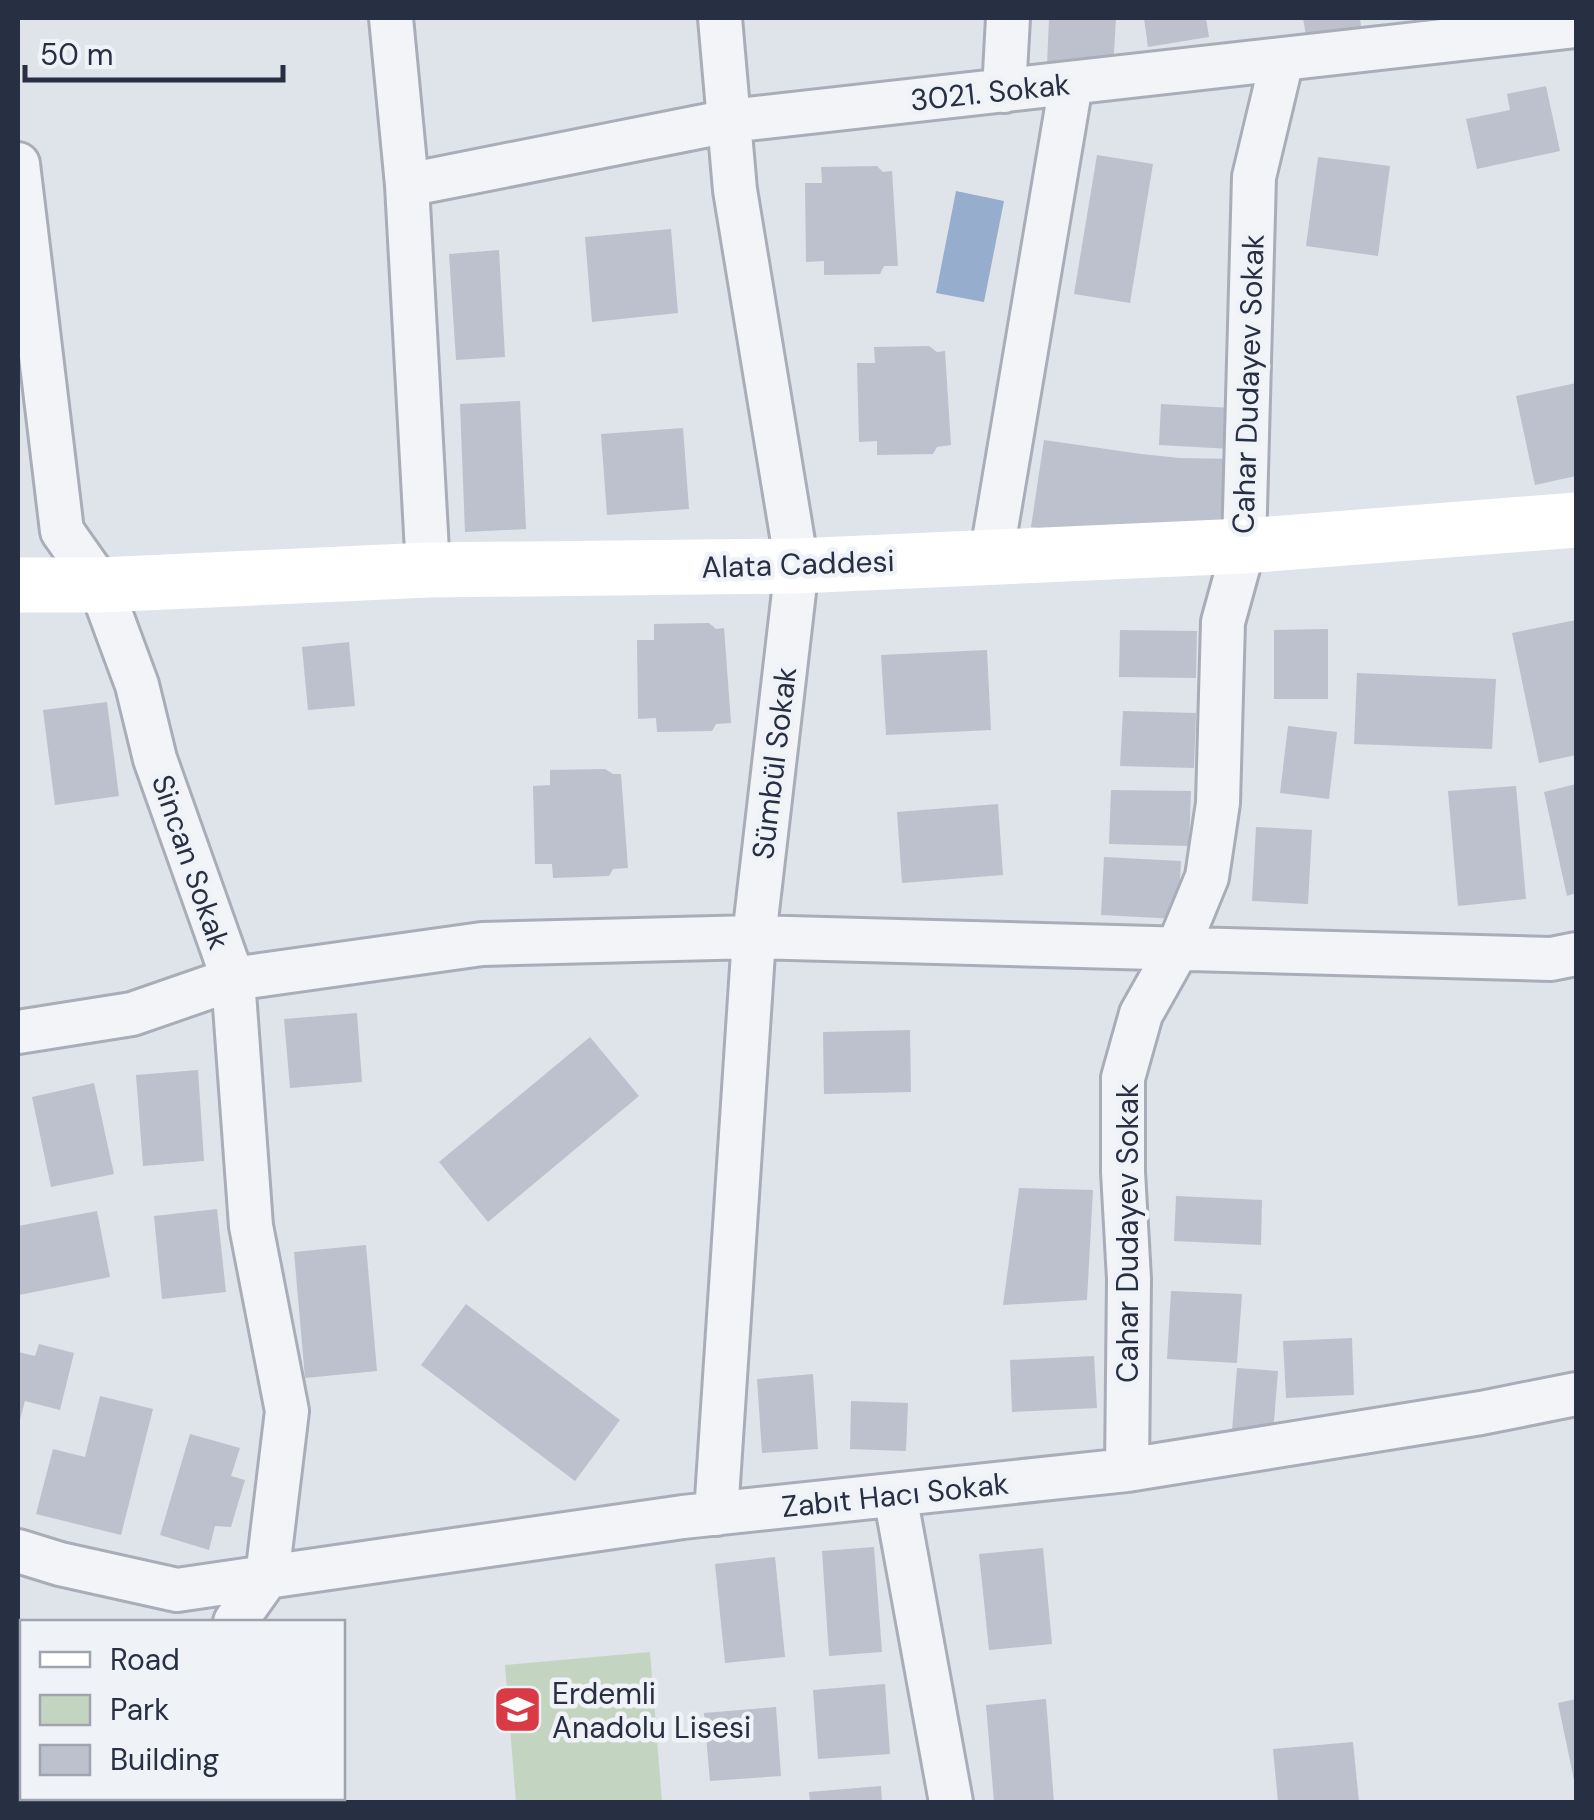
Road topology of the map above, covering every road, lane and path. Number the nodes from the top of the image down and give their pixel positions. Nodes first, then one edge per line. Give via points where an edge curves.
1 (391, 18) edge
2 (720, 18) edge
3 (1008, 18) edge
4 (1576, 26) edge
5 (1282, 60) junction
6 (1071, 84) junction
7 (1004, 90) junction
8 (729, 121) junction
9 (18, 164) edge
10 (408, 185) junction
11 (1576, 520) edge
12 (1244, 546) junction
13 (991, 558) junction
14 (798, 566) junction
15 (428, 570) junction
16 (18, 585) edge
17 (100, 585) junction
18 (754, 937) junction
19 (1177, 950) junction
20 (1576, 954) edge
21 (232, 979) junction
22 (18, 1032) edge
23 (1576, 1394) edge
24 (1127, 1470) junction
25 (895, 1494) junction
26 (716, 1514) junction
27 (18, 1550) edge
28 (267, 1578) junction
29 (236, 1620) edge
30 (951, 1802) edge

1 - 10 street
2 - 8 street, Sümbül Sokak
3 - 7 street
4 - 5 street, 3021. Sokak
5 - 6 street, 3021. Sokak
5 - 12 street, Cahar Dudayev Sokak via 1254,176
6 - 7 street, 3021. Sokak
6 - 13 street
7 - 8 street, 3021. Sokak
8 - 10 street, 3021. Sokak
8 - 14 street, Sümbül Sokak
9 - 17 street, Sincan Sokak via 62,532
10 - 15 street
11 - 12 street, Alata Caddesi
12 - 13 street, Alata Caddesi
12 - 19 street, Cahar Dudayev Sokak via 1223,622 1218,803 1207,877
13 - 14 street, Alata Caddesi
14 - 15 street, Alata Caddesi
14 - 18 street, Sümbül Sokak
15 - 17 street, Alata Caddesi
16 - 17 street, Alata Caddesi
17 - 21 street, Sincan Sokak
18 - 19 street
18 - 21 street via 482,944
18 - 26 street, Sümbül Sokak
19 - 20 street via 1551,960
19 - 24 street, Cahar Dudayev Sokak via 1141,1014 1124,1078
21 - 22 street via 132,1014
21 - 28 street, Sincan Sokak via 252,1226 287,1411
23 - 24 street
24 - 25 street, Zabıt Hacı Sokak
25 - 26 street, Zabıt Hacı Sokak
25 - 30 street
26 - 28 street, Zabıt Hacı Sokak
27 - 28 street, Zabıt Hacı Sokak via 177,1590
28 - 29 street

